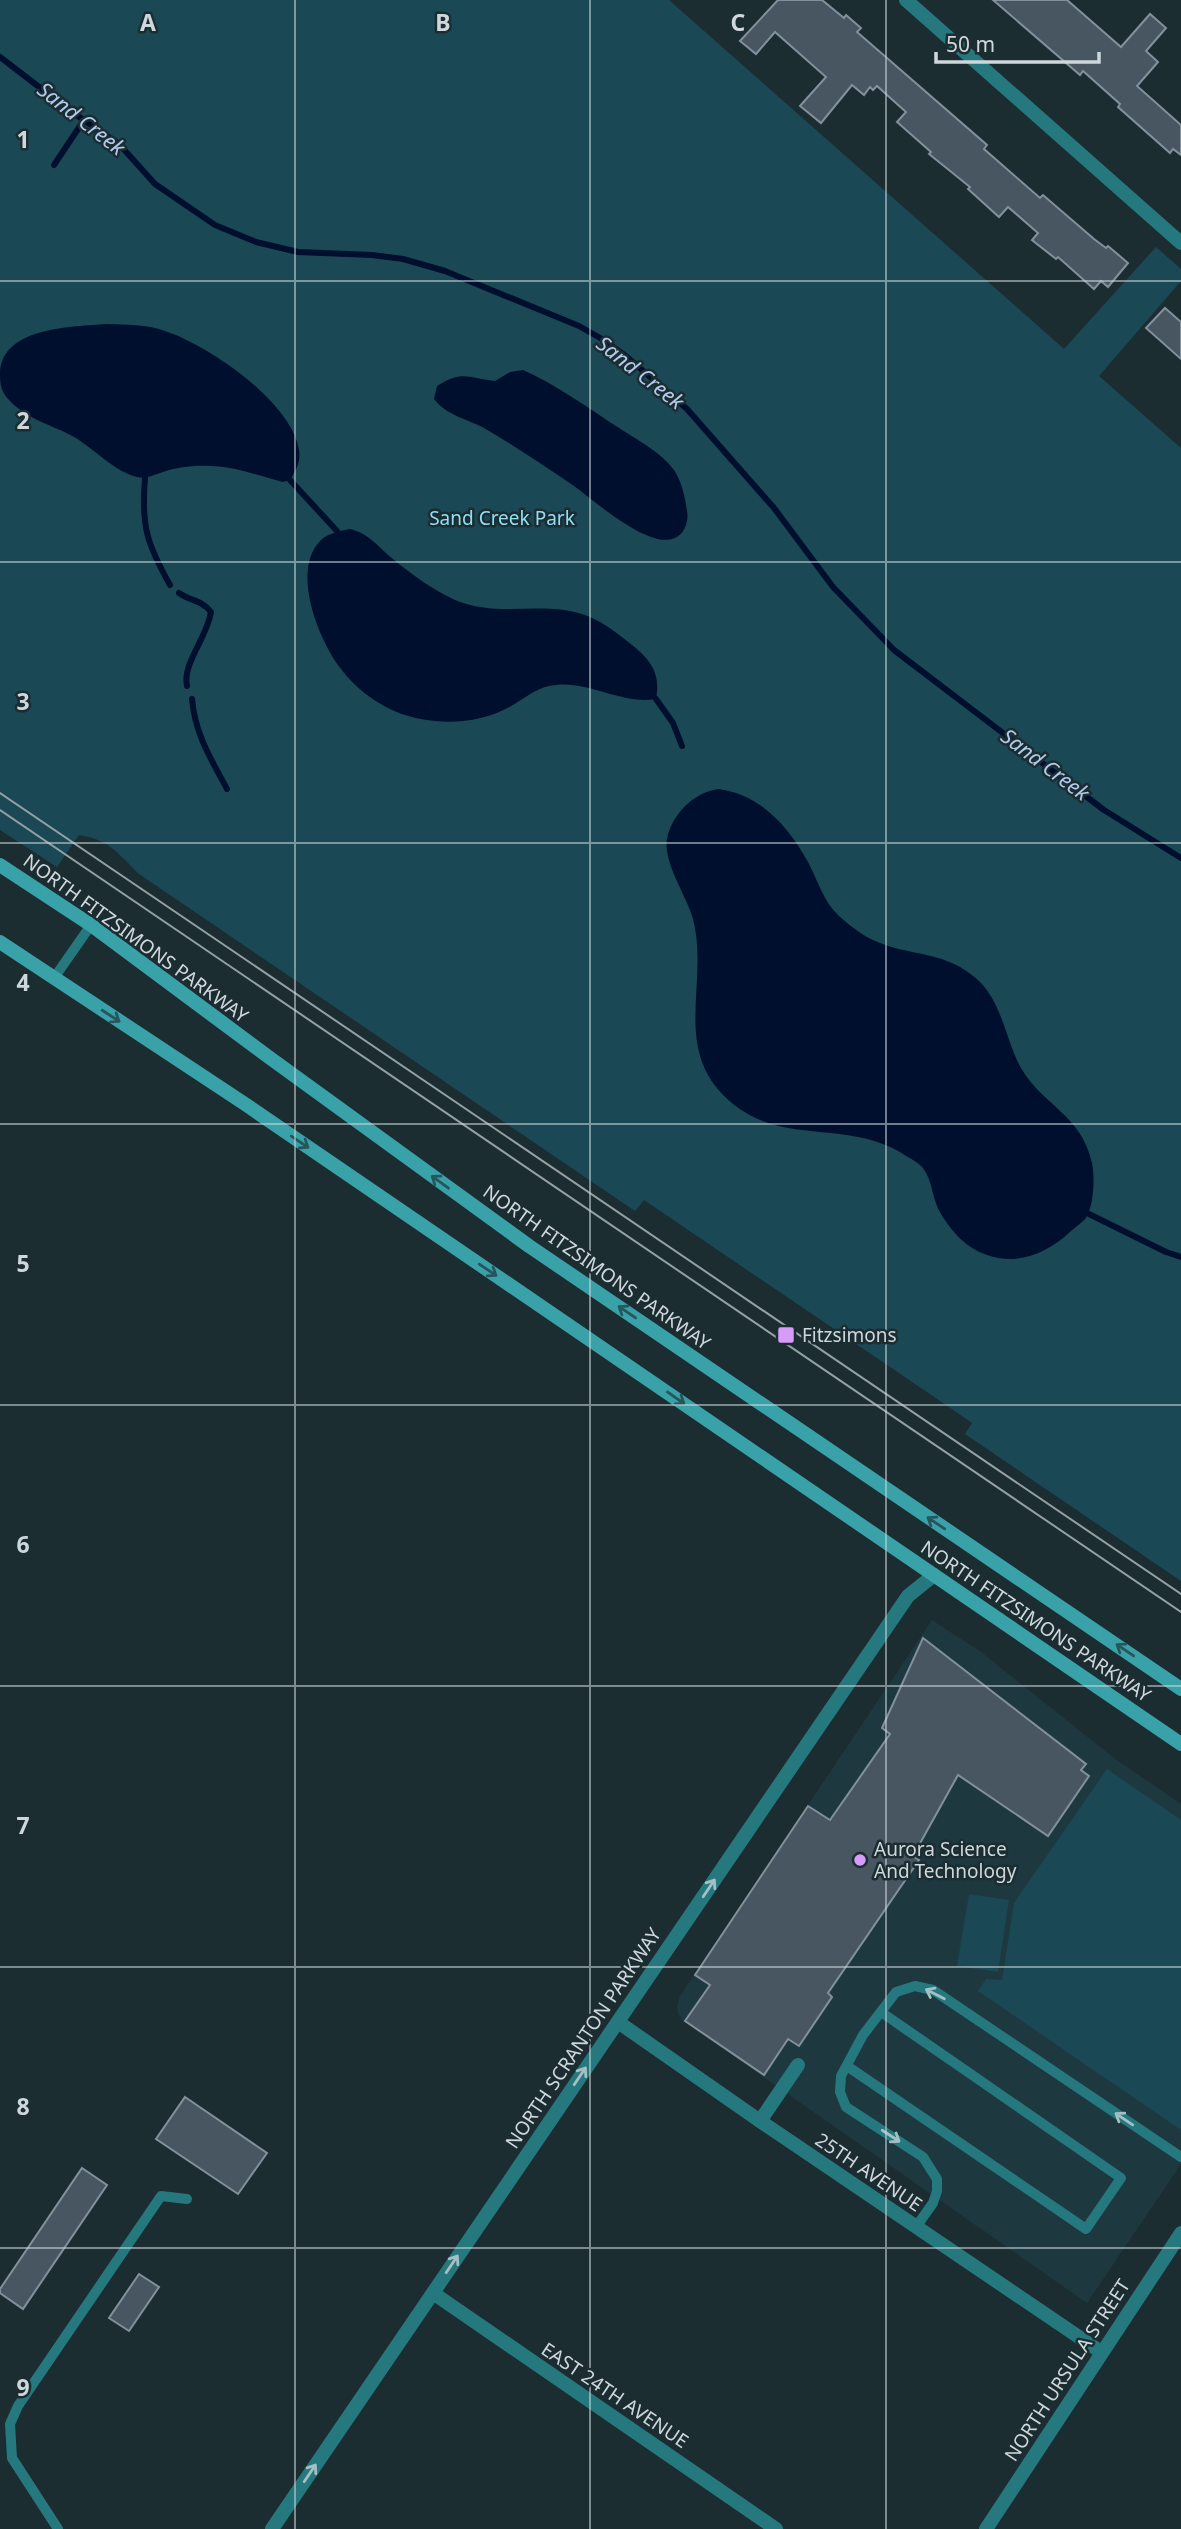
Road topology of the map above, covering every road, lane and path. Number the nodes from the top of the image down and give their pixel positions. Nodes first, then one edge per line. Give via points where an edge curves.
1 (905, 0) edge
2 (1181, 243) edge
3 (0, 865) edge
4 (91, 925) junction
5 (0, 942) edge
6 (54, 978) junction
7 (934, 1575) junction
8 (1181, 1689) edge
9 (1181, 1744) edge
10 (881, 2012) junction
11 (618, 2022) junction
12 (798, 2065) dead end
13 (846, 2066) junction
14 (760, 2121) junction
15 (1181, 2158) edge
16 (187, 2199) dead end
17 (916, 2227) junction
18 (1181, 2233) edge
19 (433, 2292) junction
20 (1101, 2352) junction
21 (58, 2529) edge
22 (272, 2529) edge
23 (776, 2529) edge
24 (986, 2529) edge

1 - 2 street
3 - 4 main road, NORTH FITZSIMONS PARKWAY
4 - 6 lane
8 -> 4 main road, NORTH FITZSIMONS PARKWAY via 529,1246
5 - 6 main road, NORTH FITZSIMONS PARKWAY
6 -> 7 main road, NORTH FITZSIMONS PARKWAY
7 - 9 main road, NORTH FITZSIMONS PARKWAY
11 -> 7 street, NORTH SCRANTON PARKWAY via 908,1596
10 - 13 lane
10 - 13 lane via 1121,2178 1086,2229
15 -> 10 lane via 933,1990 915,1986 897,1992
11 - 14 street, 25TH AVENUE
19 -> 11 street, NORTH SCRANTON PARKWAY
12 - 14 street
13 -> 17 lane via 840,2092 846,2106 923,2157 937,2179 933,2203
14 - 17 street, 25TH AVENUE
16 - 21 lane via 161,2196 10,2424 12,2458
17 - 20 street, 25TH AVENUE
18 - 20 street, NORTH URSULA STREET
22 -> 19 street, NORTH SCRANTON PARKWAY
19 - 23 street, EAST 24TH AVENUE
20 - 24 street, NORTH URSULA STREET

